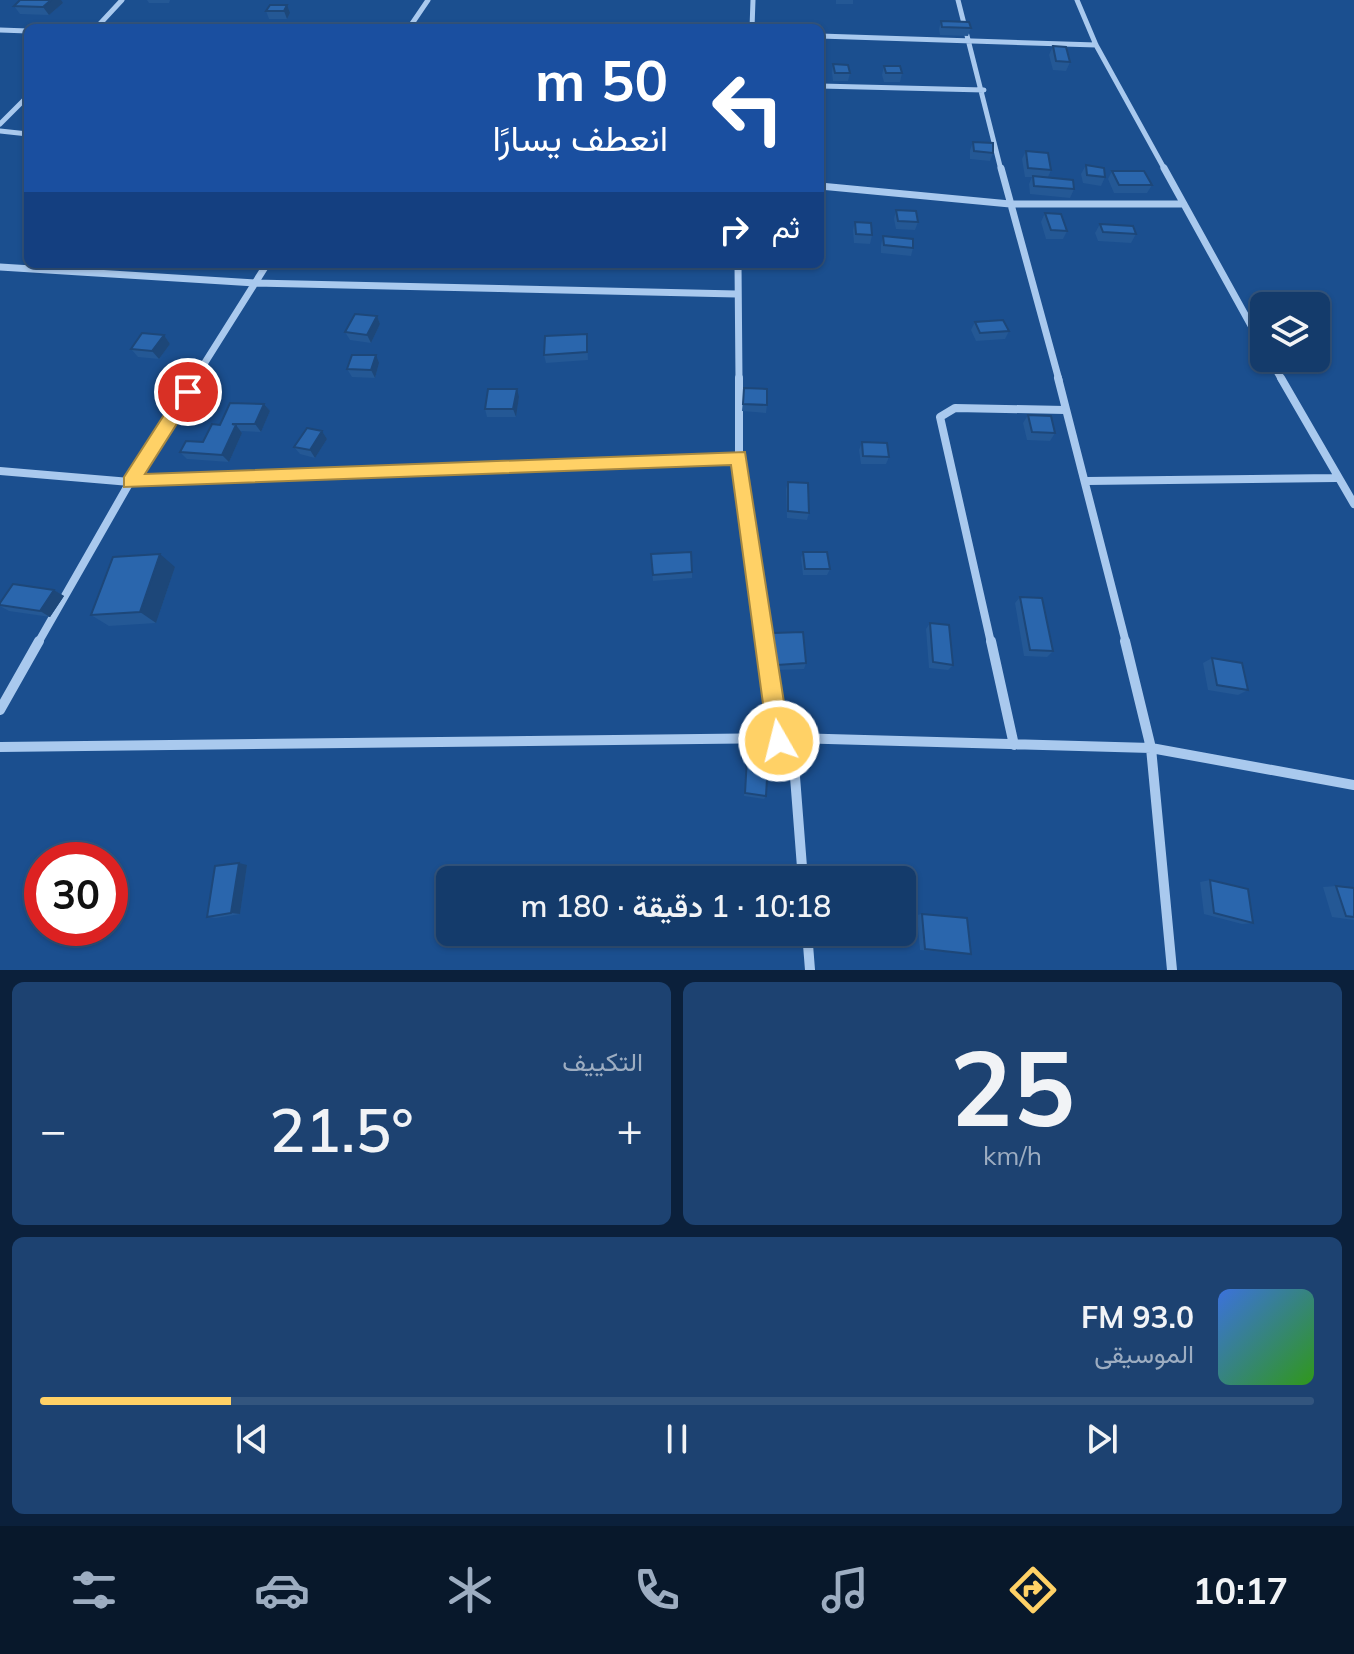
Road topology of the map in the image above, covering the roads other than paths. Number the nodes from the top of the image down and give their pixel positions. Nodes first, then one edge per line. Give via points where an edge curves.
1 (122, 0) edge
2 (428, 0) edge
3 (753, 0) edge
4 (958, 0) edge
5 (1077, 0) edge
6 (100, 24) edge
7 (412, 24) edge
8 (752, 24) edge
9 (0, 30) edge
10 (24, 31) edge
11 (824, 36) edge
12 (971, 39) junction
13 (1096, 45) junction
14 (824, 86) edge
15 (984, 90) junction
16 (24, 100) edge
17 (0, 124) edge
18 (0, 131) edge
19 (24, 134) edge
20 (824, 186) edge
21 (1010, 204) junction
22 (1182, 204) junction
23 (0, 267) edge
24 (264, 268) edge
25 (738, 268) edge
26 (255, 283) junction
27 (736, 294) junction
28 (1250, 324) edge
29 (1277, 372) edge
30 (1065, 410) junction
31 (739, 457) junction
32 (0, 471) edge
33 (1336, 478) junction
34 (1087, 481) junction
35 (130, 482) junction
36 (1354, 504) edge
37 (0, 710) edge
38 (792, 738) junction
39 (779, 741) junction
40 (1014, 745) junction
41 (0, 747) edge
42 (1151, 748) junction
43 (1354, 785) edge
44 (802, 866) edge
45 (808, 946) edge
46 (810, 970) edge
47 (1172, 970) edge

1 - 6 street
2 - 7 street
3 - 8 street
4 - 12 street
5 - 13 street
9 - 10 street
11 - 12 street
12 - 13 street
12 - 15 street
13 - 22 street
14 - 15 street
15 - 21 street
16 - 17 street
18 - 19 street
20 - 21 street
21 - 22 street
21 - 30 street
22 - 28 street
23 - 26 street
24 - 26 street
25 - 27 street
26 - 27 street
26 - 35 street
27 - 31 street
29 - 33 street
30 - 34 street
30 - 40 street via 955,408 940,417
31 - 35 street
31 - 39 street
32 - 35 street
33 - 34 street
33 - 36 street
34 - 42 street
35 - 37 street
38 - 39 street
38 - 40 street
38 - 44 street
39 - 41 street
40 - 42 street
42 - 43 street
42 - 47 street
45 - 46 street

